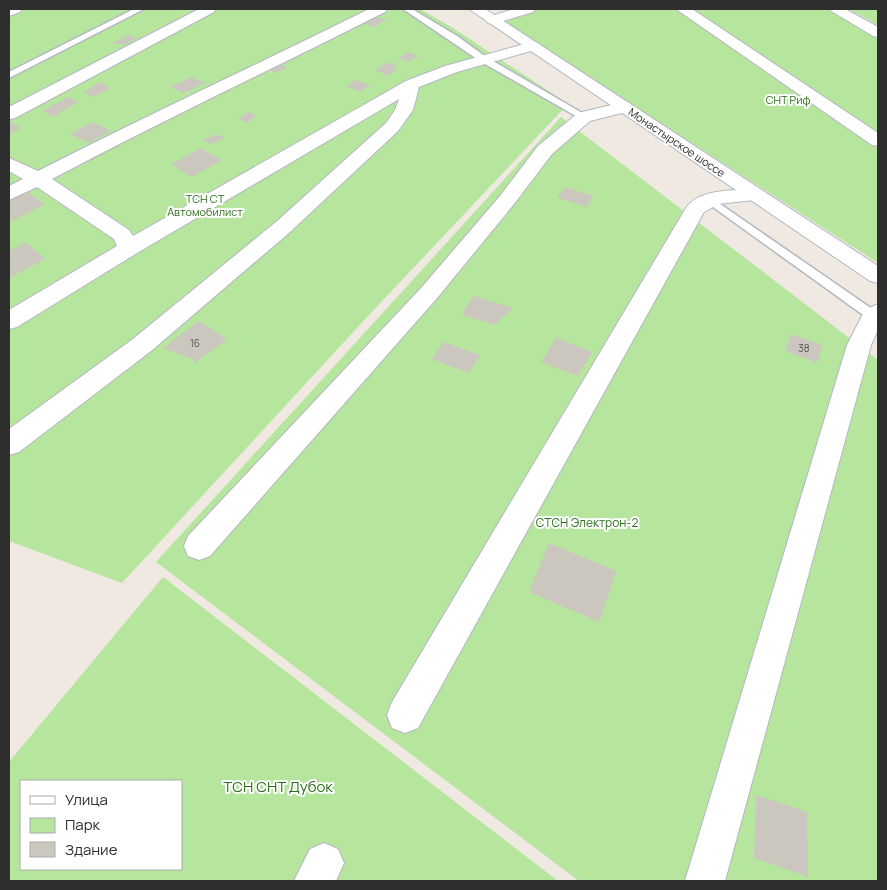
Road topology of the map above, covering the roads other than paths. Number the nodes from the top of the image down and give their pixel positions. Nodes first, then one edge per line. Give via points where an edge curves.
1 (15, 9) edge
2 (140, 9) edge
3 (209, 9) edge
4 (380, 9) edge
5 (407, 9) edge
6 (476, 9) edge
7 (528, 9) edge
8 (683, 9) edge
9 (835, 9) edge
10 (848, 9) edge
11 (9, 12) edge
12 (493, 20) junction
13 (878, 25) edge
14 (878, 33) edge
15 (533, 46) junction
16 (483, 59) junction
17 (9, 76) edge
18 (412, 84) junction
19 (624, 107) junction
20 (9, 114) edge
21 (584, 116) junction
22 (878, 141) edge
23 (9, 164) edge
24 (38, 179) junction
25 (9, 194) edge
26 (756, 195) junction
27 (710, 200) junction
28 (129, 248) junction
29 (878, 276) edge
30 (876, 316) edge
31 (9, 321) edge
32 (9, 444) edge
33 (199, 546) dead end
34 (406, 715) dead end
35 (705, 881) edge

1 - 11 street
2 - 17 lane
3 - 20 street
4 - 24 street
5 - 16 lane
6 - 12 street, Монастырское шоссе
7 - 12 street
8 - 22 street
9 - 14 street
10 - 13 street
12 - 15 street, Монастырское шоссе
15 - 16 street
15 - 19 street, Монастырское шоссе
16 - 18 street
16 - 21 lane
18 - 28 street
18 - 32 street via 404,110 392,127 296,215 142,345
19 - 21 street
19 - 26 street, Монастырское шоссе
21 - 33 street via 545,150 430,292
23 - 24 street
24 - 25 street
24 - 28 street via 122,235
26 - 27 street
26 - 29 street, Монастырское шоссе
27 - 30 lane
27 - 34 street via 696,208
28 - 31 street
30 - 35 street via 859,345

